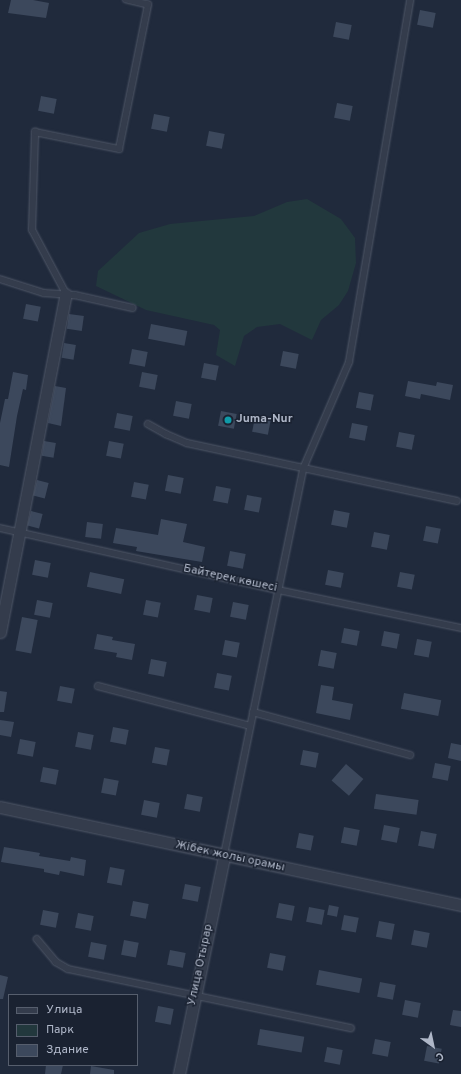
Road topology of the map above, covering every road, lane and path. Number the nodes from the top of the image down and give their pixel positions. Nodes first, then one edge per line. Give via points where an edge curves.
1 (127, 0) edge
2 (410, 0) edge
3 (0, 279) edge
4 (66, 294) junction
5 (134, 308) dead end
6 (148, 424) dead end
7 (303, 469) junction
8 (456, 500) dead end
9 (0, 528) edge
10 (20, 533) junction
11 (278, 590) junction
12 (461, 628) edge
13 (0, 632) edge
14 (98, 686) dead end
15 (253, 712) junction
16 (250, 726) junction
17 (410, 755) dead end
18 (0, 807) edge
19 (224, 856) junction
20 (461, 905) edge
21 (37, 939) dead end
22 (194, 995) junction
23 (351, 1028) dead end
24 (179, 1074) edge

1 - 4 lane via 148,5 119,149 35,132 32,230
2 - 7 lane via 349,362
3 - 4 lane via 44,293
4 - 5 lane
4 - 10 street
6 - 7 lane via 187,443
7 - 8 lane
7 - 11 lane
9 - 10 lane, Байтерек көшесі
10 - 11 lane, Байтерек көшесі
10 - 13 street
11 - 12 lane, Байтерек көшесі
11 - 15 lane
14 - 16 lane
15 - 16 lane
15 - 17 lane
16 - 19 lane
18 - 19 street, Жібек жолы орамы
19 - 20 street, Жібек жолы орамы
19 - 22 street, Улица Отырар
21 - 22 lane via 56,962 68,969
22 - 23 lane
22 - 24 street, Улица Отырар

